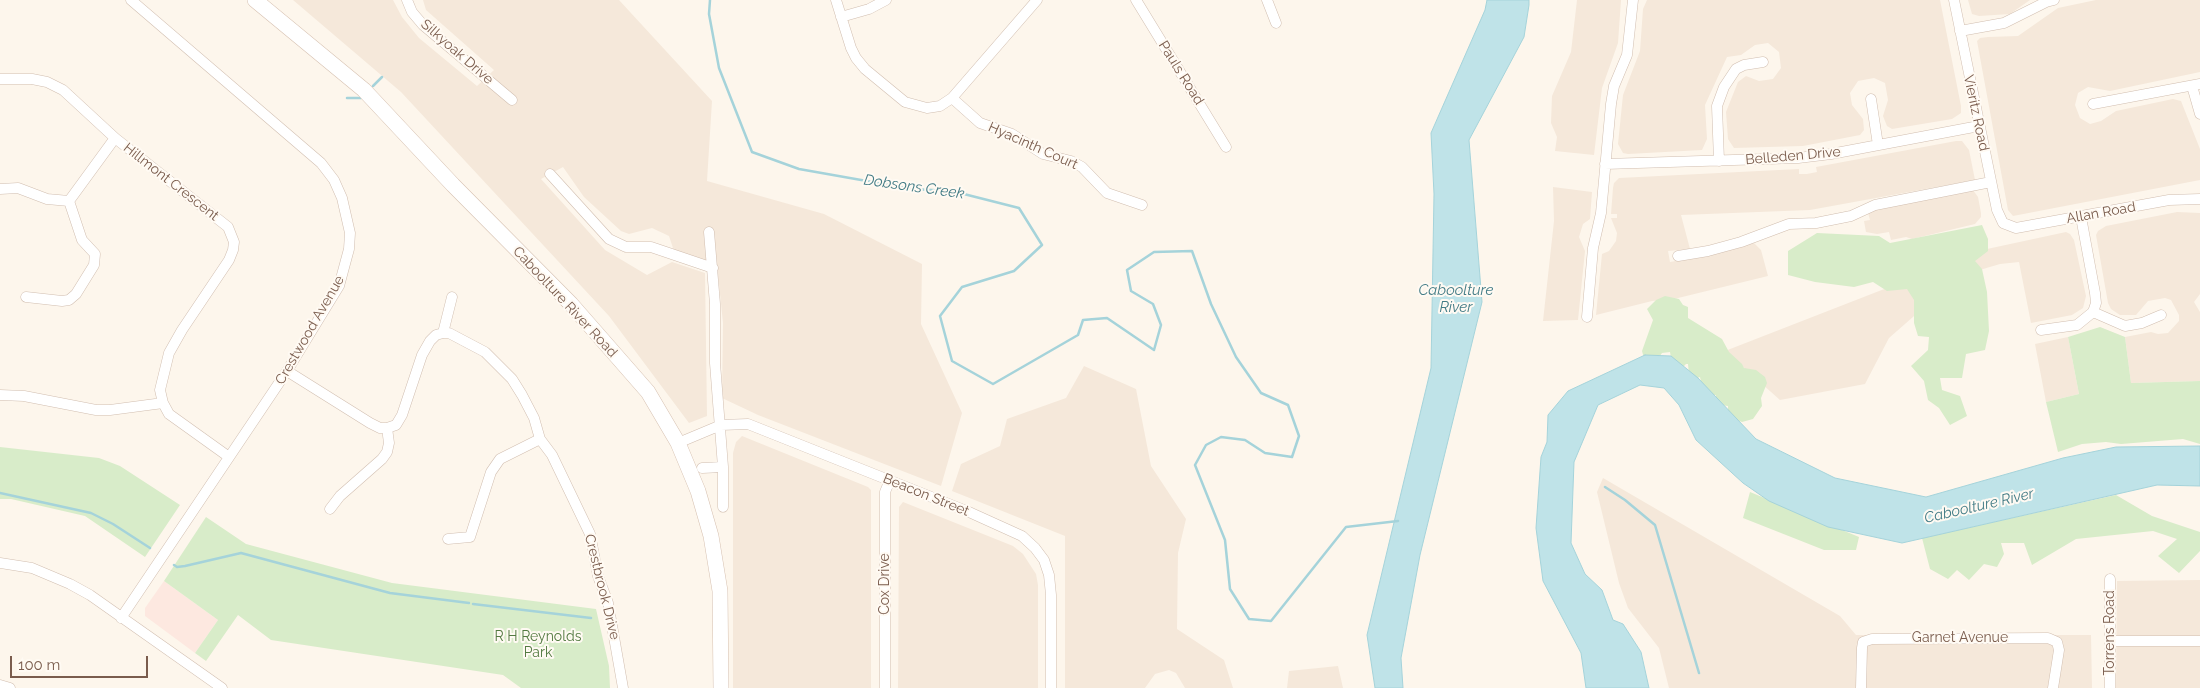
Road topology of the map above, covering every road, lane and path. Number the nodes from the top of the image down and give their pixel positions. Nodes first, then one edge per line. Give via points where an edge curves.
1 (131, 0) edge
2 (255, 0) edge
3 (407, 0) edge
4 (836, 0) edge
5 (886, 0) edge
6 (1037, 0) edge
7 (1136, 0) edge
8 (1267, 0) edge
9 (1633, 0) edge
10 (1954, 0) edge
11 (2054, 0) edge
12 (841, 17) junction
13 (1276, 23) dead end
14 (1960, 31) junction
15 (1764, 62) dead end
16 (0, 79) edge
17 (2196, 85) edge
18 (952, 98) junction
19 (1870, 99) dead end
20 (512, 100) dead end
21 (2093, 104) dead end
22 (2200, 114) edge
23 (1979, 126) junction
24 (115, 138) junction
25 (1878, 145) junction
26 (1226, 147) dead end
27 (1719, 161) junction
28 (1605, 164) junction
29 (550, 174) dead end
30 (1991, 182) junction
31 (0, 188) edge
32 (2200, 199) edge
33 (69, 200) junction
34 (1142, 205) dead end
35 (2081, 217) junction
36 (2003, 224) joint
37 (709, 232) dead end
38 (1678, 256) dead end
39 (713, 268) junction
40 (26, 297) dead end
41 (452, 297) dead end
42 (2093, 312) junction
43 (2161, 315) dead end
44 (1586, 317) dead end
45 (2041, 330) dead end
46 (443, 332) junction
47 (287, 370) junction
48 (0, 394) edge
49 (162, 403) junction
50 (721, 425) junction
51 (387, 428) junction
52 (540, 439) junction
53 (678, 443) junction
54 (229, 457) junction
55 (723, 467) junction
56 (702, 468) dead end
57 (890, 480) junction
58 (723, 506) dead end
59 (330, 509) dead end
60 (448, 540) dead end
61 (0, 563) edge
62 (2110, 579) dead end
63 (121, 618) junction
64 (2110, 641) junction
65 (2200, 641) edge
66 (0, 684) edge
67 (215, 686) edge
68 (10, 688) edge
69 (623, 688) edge
70 (721, 688) edge
71 (885, 688) edge
72 (1051, 688) edge
73 (1861, 688) edge
74 (2052, 688) edge
75 (2110, 688) edge

1 - 47 street, Crestwood Avenue via 315,157 334,180 342,198 350,233 345,268 339,286
2 - 53 main road, Caboolture River Road via 364,90 571,304 648,392
3 - 20 street, Silkyoak Drive via 423,25
4 - 12 street
5 - 12 street
6 - 18 street
7 - 26 street, Pauls Road
8 - 13 street
9 - 28 street via 1627,55 1612,95
10 - 14 street, Vieritz Road
11 - 14 street via 2004,23
12 - 18 street via 856,58 905,102 927,108 940,106
14 - 23 street, Vieritz Road
15 - 27 street via 1739,67 1724,87 1717,106
16 - 24 street, Hillmont Crescent via 32,79 63,90
17 - 21 street
17 - 22 street
18 - 34 street, Hyacinth Court via 980,123 1012,134 1043,154 1071,161 1082,167 1107,193
19 - 25 street
23 - 25 street, Belleden Drive
23 - 30 street, Vieritz Road
24 - 33 street
24 - 49 street, Hillmont Crescent via 228,227 234,242 229,260 169,353 160,390
25 - 27 street, Belleden Drive via 1798,158
27 - 28 street, Belleden Drive
28 - 44 street
29 - 39 street via 609,239 626,246 651,247
30 - 36 street, Vieritz Road
30 - 38 street via 1875,206 1816,223 1789,224 1741,242
31 - 33 street via 18,188 47,199
32 - 35 street, Allan Road via 2169,200
33 - 40 street via 82,240 95,254 94,265 69,300
35 - 36 street, Allan Road via 2016,228
35 - 42 street via 2095,293
37 - 39 street
39 - 50 street
41 - 46 street
42 - 43 street via 2125,326
42 - 45 street via 2077,325
46 - 51 street via 430,341 422,355 402,415 396,425
46 - 52 street, Crestbrook Drive via 485,352 512,378 534,418
47 - 51 street via 370,423
47 - 54 street, Crestwood Avenue
48 - 49 street via 103,410
49 - 54 street via 178,423
50 - 53 street, Beacon Street
50 - 55 street
50 - 57 street, Beacon Street via 748,424
51 - 59 street via 387,452
52 - 60 street via 500,459 491,472 470,537
52 - 69 street, Crestbrook Drive via 552,455 590,534 598,576 608,603
53 - 70 main road, Caboolture River Road via 698,491 711,536 720,591
54 - 63 street, Crestwood Avenue
55 - 56 street
55 - 58 street
57 - 71 street, Cox Drive via 885,492
57 - 72 street, Beacon Street via 1007,528 1035,548 1049,575 1052,595
61 - 63 street via 32,568 58,578 90,595
62 - 64 street, Torrens Road
63 - 67 street
64 - 65 street
64 - 75 street, Torrens Road
66 - 68 street
73 - 74 street, Garnet Avenue via 1863,642 1872,639 2048,638 2057,642 2059,650

